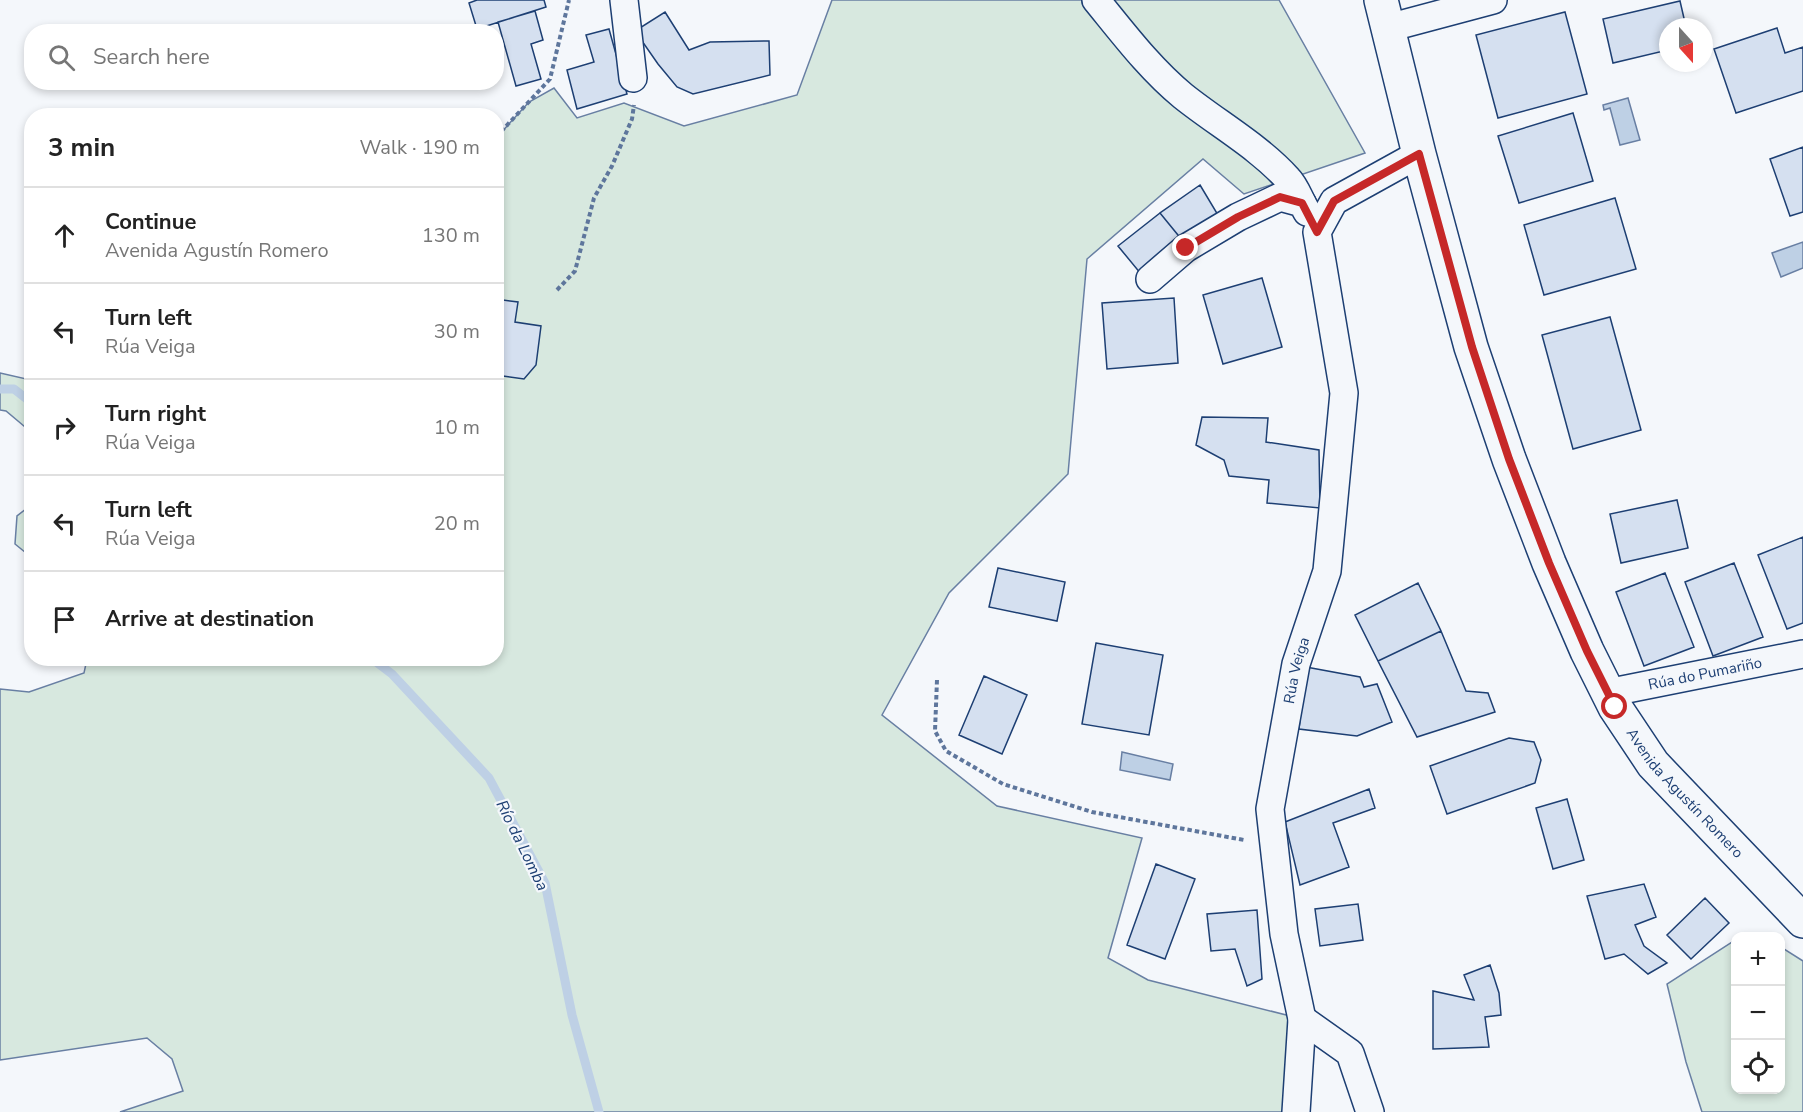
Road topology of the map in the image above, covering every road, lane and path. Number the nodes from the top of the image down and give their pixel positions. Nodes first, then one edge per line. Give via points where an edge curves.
1 (569, 0) edge
2 (624, 0) edge
3 (1096, 0) edge
4 (1493, 0) edge
5 (1385, 14) edge
6 (633, 78) joint
7 (504, 128) edge
8 (1419, 154) junction
9 (1302, 203) junction
10 (1317, 232) junction
11 (1150, 279) dead end
12 (557, 290) dead end
13 (1803, 654) edge
14 (937, 680) dead end
15 (1607, 693) junction
16 (1274, 845) junction
17 (1803, 921) edge
18 (1302, 1019) junction
19 (1296, 1112) edge
20 (1370, 1112) edge

1 - 7 path via 550,79
2 - 6 street
3 - 9 street, Rúa Veiga via 1181,94 1255,148 1290,180
4 - 5 street
5 - 8 street, Avenida Agustín Romero
6 - 12 path via 632,119 594,198 575,270
8 - 10 street via 1334,201
8 - 15 street, Avenida Agustín Romero via 1472,347 1509,459 1549,563
9 - 10 street, Rúa Veiga
9 - 11 street via 1280,197 1238,217 1186,248
10 - 16 street, Rúa Veiga via 1344,393 1327,571 1296,664 1270,809
13 - 15 street, Rúa do Pumariño
14 - 16 path via 935,731 946,751 1003,784 1092,812
15 - 17 street, Avenida Agustín Romero via 1653,764
16 - 18 street, Rúa Veiga via 1284,934
18 - 19 street, Rúa Veiga
18 - 20 street via 1350,1053

